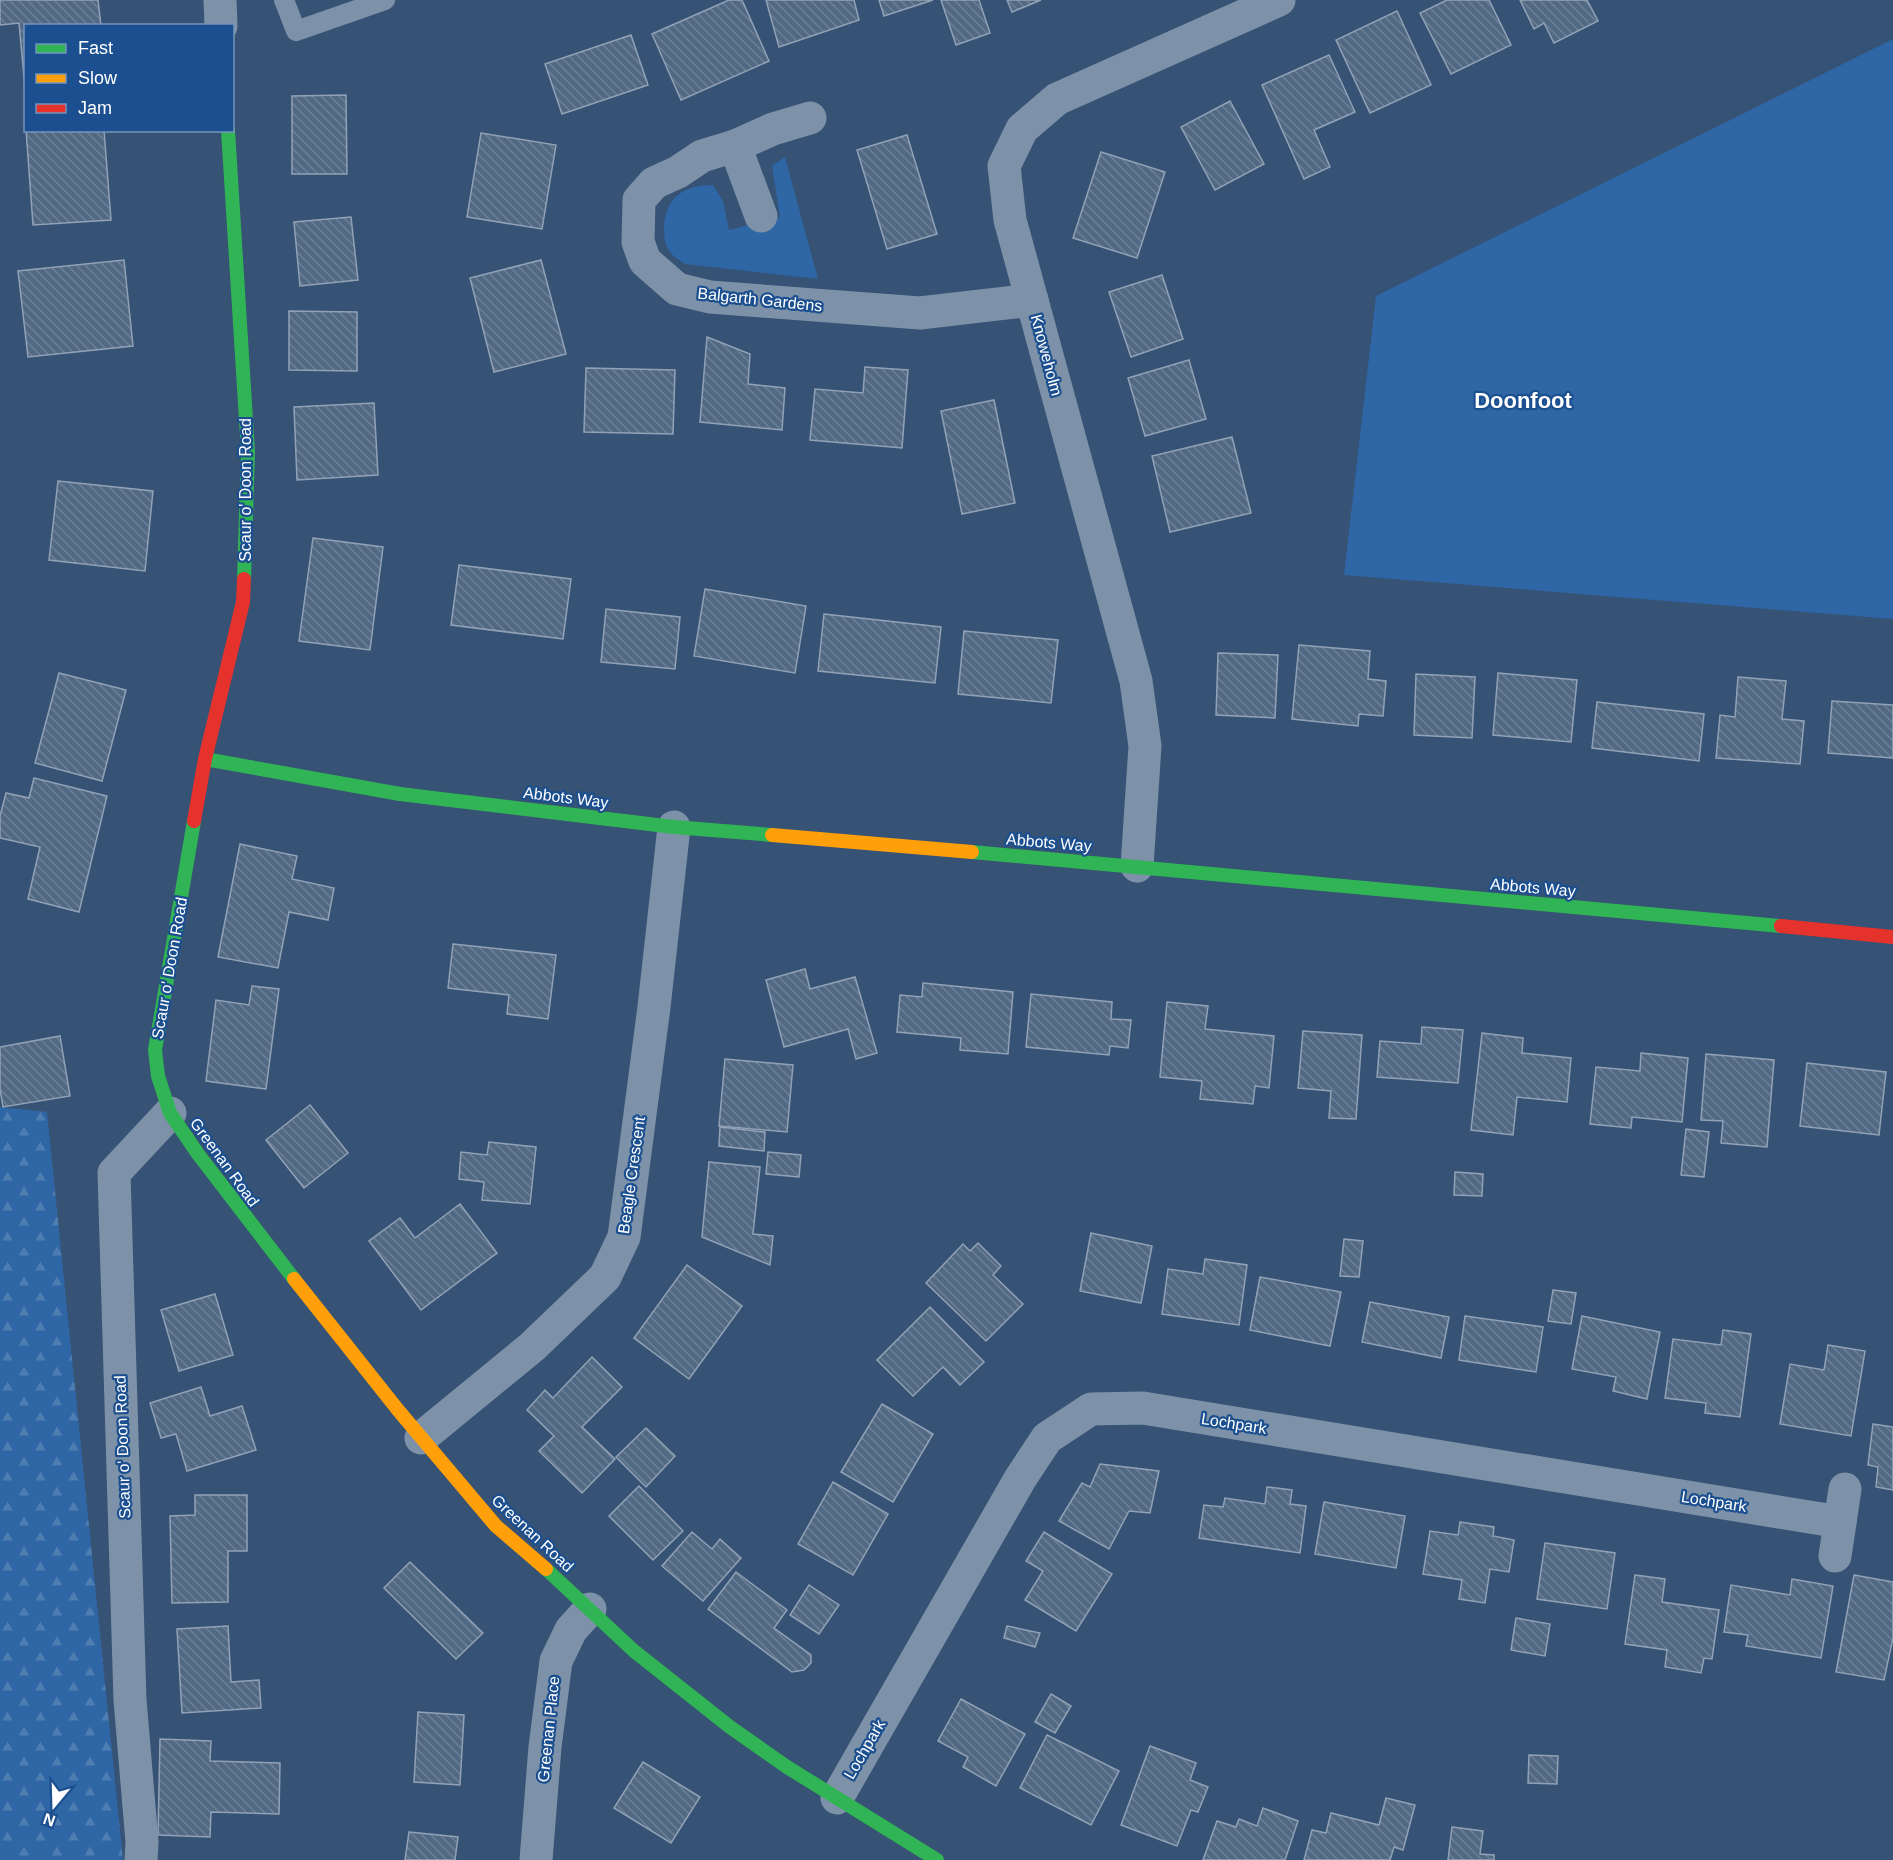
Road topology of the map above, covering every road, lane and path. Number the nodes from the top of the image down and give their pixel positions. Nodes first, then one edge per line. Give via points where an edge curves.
1 (220, 0) edge
2 (284, 0) edge
3 (385, 0) edge
4 (1279, 0) edge
5 (222, 24) edge
6 (810, 118) dead end
7 (228, 132) edge
8 (735, 146) junction
9 (761, 216) dead end
10 (1032, 300) junction
11 (206, 759) junction
12 (674, 827) junction
13 (1137, 866) junction
14 (1893, 937) edge
15 (170, 1113) junction
16 (421, 1438) junction
17 (1845, 1489) dead end
18 (1840, 1522) junction
19 (1835, 1556) dead end
20 (590, 1609) junction
21 (837, 1798) junction
22 (141, 1860) edge
23 (536, 1860) edge
24 (937, 1860) edge

1 - 5 street
2 - 3 lane via 296,31
4 - 10 street, Knoweholm via 1057,99 1022,129 1004,166 1010,220
6 - 8 street, Balgarth Gardens
7 - 11 street, Scaur o' Doon Road via 248,452 247,523 243,602
8 - 9 street
8 - 10 street, Balgarth Gardens via 702,156 654,183 639,200 638,242 645,261 677,289 710,297 920,314
10 - 13 street, Knoweholm via 1136,681 1145,746
11 - 12 street, Abbots Way via 399,794
11 - 15 street, Scaur o' Doon Road via 154,1050
12 - 13 street, Abbots Way
12 - 16 street, Beagle Crescent via 624,1237 605,1277 532,1347
13 - 14 street, Abbots Way
15 - 16 street, Greenan Road via 266,1245
15 - 22 street, Scaur o' Doon Road via 114,1173 129,1700
16 - 20 street, Greenan Road via 496,1526
17 - 18 street
18 - 19 street
18 - 21 street, Lochpark via 1143,1408 1091,1409 1047,1438 1020,1479
20 - 21 street, Greenan Road via 634,1651 730,1727
20 - 23 street, Greenan Place via 571,1630 556,1661
21 - 24 street, Greenan Road

